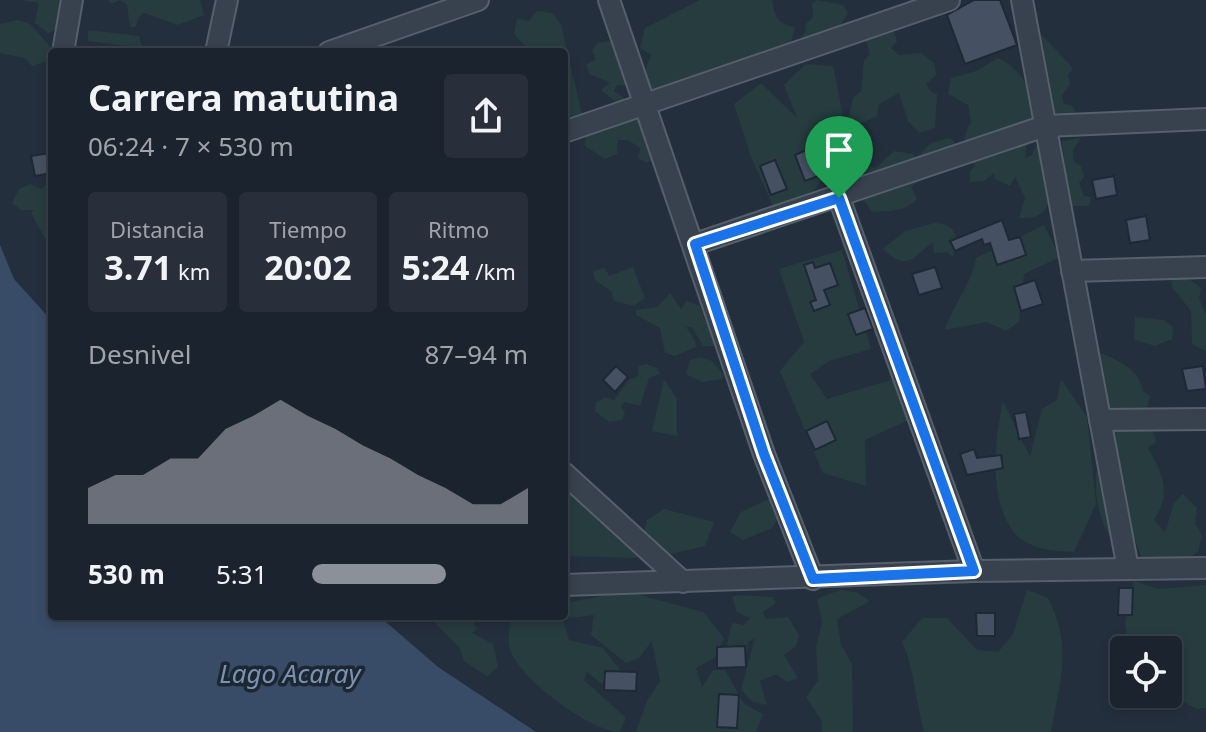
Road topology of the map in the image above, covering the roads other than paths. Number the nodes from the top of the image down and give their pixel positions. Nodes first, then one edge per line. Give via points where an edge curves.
1 (72, 0) edge
2 (227, 0) edge
3 (478, 0) edge
4 (609, 0) edge
5 (949, 0) edge
6 (1022, 0) edge
7 (64, 48) edge
8 (217, 48) edge
9 (340, 48) edge
10 (645, 103) junction
11 (1206, 119) edge
12 (1045, 126) junction
13 (568, 131) edge
14 (839, 198) junction
15 (695, 244) junction
16 (1206, 267) edge
17 (1072, 271) junction
18 (1206, 419) edge
19 (1100, 420) junction
20 (568, 477) edge
21 (1206, 568) edge
22 (1128, 569) junction
23 (974, 571) junction
24 (813, 579) junction
25 (683, 582) junction
26 (568, 585) edge

1 - 7 street
2 - 8 street
3 - 9 street
4 - 10 street
5 - 10 street
6 - 12 street
10 - 13 street
10 - 15 street
11 - 12 street
12 - 14 street
12 - 17 street
14 - 15 street
14 - 23 street
15 - 24 street via 764,454
16 - 17 street
17 - 19 street
18 - 19 street
19 - 22 street
20 - 25 street
21 - 22 street
22 - 23 street
23 - 24 street
24 - 25 street
25 - 26 street

